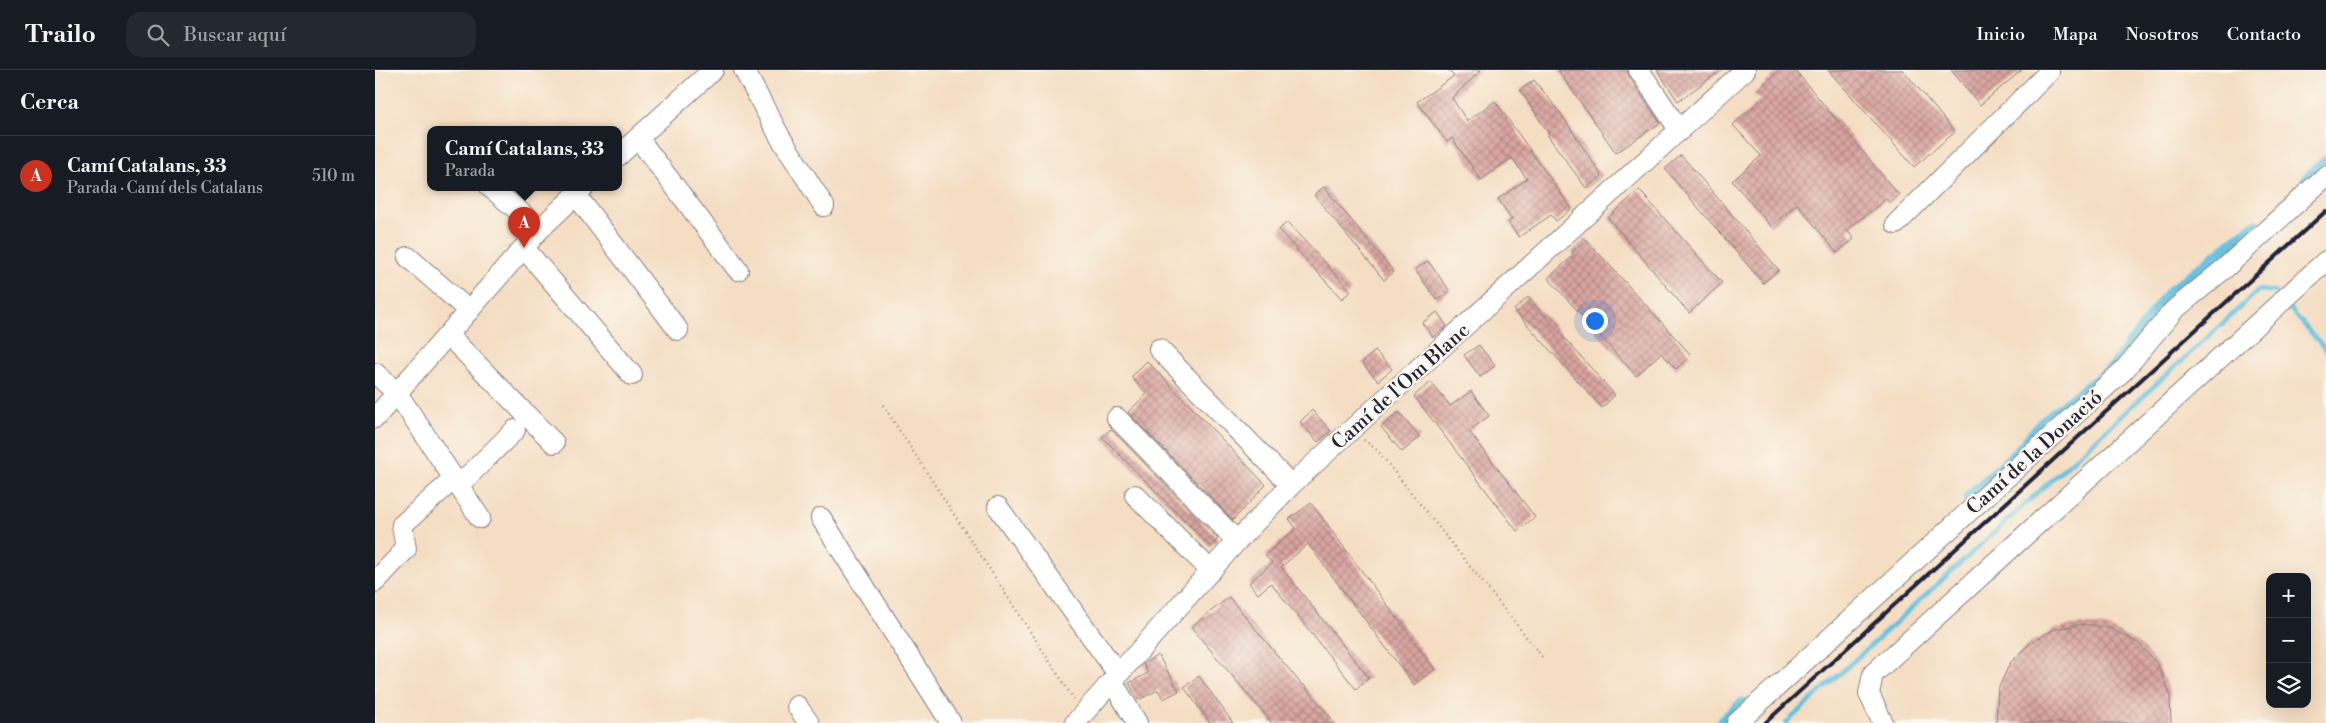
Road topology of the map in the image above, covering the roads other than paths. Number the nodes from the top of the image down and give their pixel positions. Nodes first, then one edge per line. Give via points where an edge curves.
1 (713, 70) edge
2 (744, 70) edge
3 (1639, 70) edge
4 (1743, 71) edge
5 (2049, 71) edge
6 (1680, 131) junction
7 (638, 138) junction
8 (622, 152) edge
9 (2326, 176) edge
10 (495, 191) edge
11 (580, 191) edge
12 (824, 206) dead end
13 (1896, 224) dead end
14 (539, 229) junction
15 (524, 248) junction
16 (408, 257) dead end
17 (2326, 261) edge
18 (738, 270) dead end
19 (469, 310) junction
20 (678, 330) dead end
21 (448, 335) junction
22 (1159, 349) dead end
23 (375, 374) edge
24 (632, 375) dead end
25 (397, 393) junction
26 (375, 418) edge
27 (1117, 418) dead end
28 (515, 430) dead end
29 (554, 443) dead end
30 (456, 483) junction
31 (1291, 485) junction
32 (1135, 495) dead end
33 (998, 507) dead end
34 (479, 518) dead end
35 (821, 518) dead end
36 (1237, 541) junction
37 (1211, 571) junction
38 (375, 582) edge
39 (1115, 677) junction
40 (797, 706) dead end
41 (1079, 718) edge
42 (809, 723) edge
43 (951, 723) edge
44 (1137, 723) edge
45 (1737, 723) edge
46 (1883, 723) edge

1 - 7 street
2 - 12 street via 780,137
3 - 6 street
4 - 6 street, Camí de l'Om Blanc
5 - 13 street
6 - 31 street, Camí de l'Om Blanc
7 - 8 street
7 - 18 street
9 - 45 street, Camí de la Donació via 2174,310 2124,370
10 - 14 street
11 - 14 street
11 - 20 street
14 - 15 street
15 - 19 street
15 - 24 street
16 - 19 street
17 - 46 street via 1873,674 1869,694
19 - 21 street
21 - 25 street
21 - 29 street
22 - 31 street
23 - 25 street
25 - 26 street
25 - 30 street
27 - 36 street
28 - 30 street
30 - 34 street
30 - 38 street via 402,525 406,549
31 - 36 street, Camí de l'Om Blanc
32 - 37 street
33 - 39 street
35 - 43 street
36 - 37 street, Camí de l'Om Blanc
37 - 39 street, Camí de l'Om Blanc
39 - 41 street, Camí de l'Om Blanc
39 - 44 street
40 - 42 street

